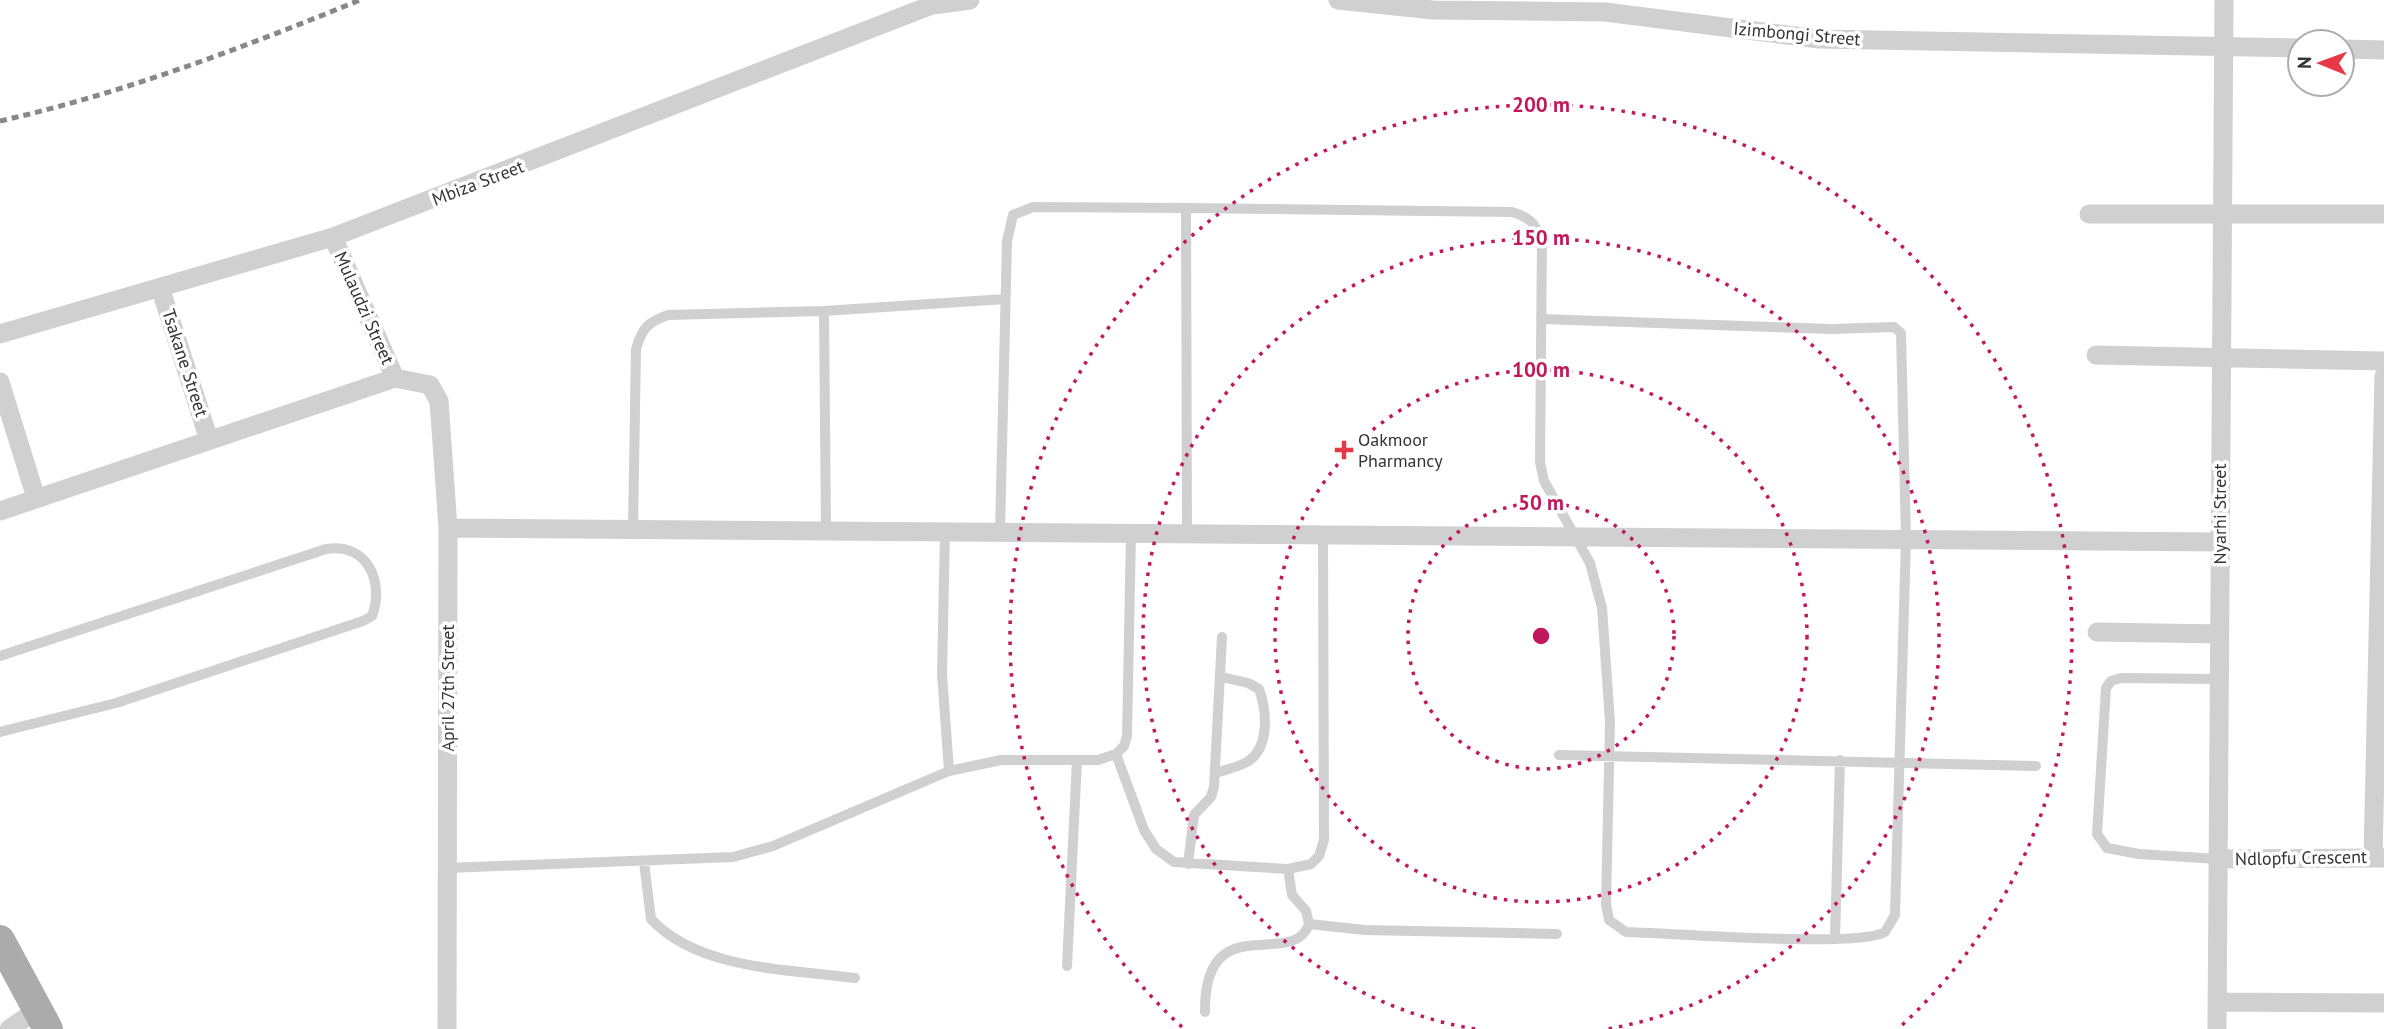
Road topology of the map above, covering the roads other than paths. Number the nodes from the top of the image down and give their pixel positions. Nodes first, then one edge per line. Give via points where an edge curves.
1 (970, 0) edge
2 (1338, 0) edge
3 (2224, 0) edge
4 (1361, 1) edge
5 (938, 3) edge
6 (2225, 47) junction
7 (2286, 48) edge
8 (2356, 49) edge
9 (2384, 50) edge
10 (1186, 208) junction
11 (2221, 211) junction
12 (2089, 214) dead end
13 (2384, 214) edge
14 (333, 237) junction
15 (160, 286) junction
16 (1005, 299) junction
17 (824, 311) junction
18 (1541, 319) junction
19 (0, 334) edge
20 (2096, 355) dead end
21 (2221, 357) junction
22 (2384, 361) edge
23 (2384, 376) edge
24 (395, 378) junction
25 (0, 382) edge
26 (209, 440) junction
27 (36, 498) junction
28 (0, 511) edge
29 (448, 528) junction
30 (633, 529) junction
31 (827, 531) junction
32 (945, 532) junction
33 (1000, 532) junction
34 (1131, 533) junction
35 (1187, 533) junction
36 (1324, 534) junction
37 (1576, 537) junction
38 (1906, 539) junction
39 (2220, 542) junction
40 (2097, 632) dead end
41 (2219, 634) junction
42 (1222, 638) dead end
43 (0, 656) edge
44 (1222, 677) junction
45 (2219, 679) junction
46 (0, 732) edge
47 (1116, 754) junction
48 (1609, 754) junction
49 (1559, 755) dead end
50 (1077, 760) junction
51 (1840, 760) junction
52 (1899, 762) junction
53 (2036, 766) dead end
54 (949, 771) junction
55 (1215, 773) junction
56 (2379, 850) edge
57 (2218, 859) junction
58 (644, 862) junction
59 (1188, 864) junction
60 (447, 868) junction
61 (1288, 869) junction
62 (1309, 924) junction
63 (1557, 934) dead end
64 (1835, 939) junction
65 (0, 940) edge
66 (1067, 966) dead end
67 (855, 978) dead end
68 (2218, 1002) junction
69 (2384, 1003) edge
70 (1205, 1012) dead end
71 (43, 1020) edge
72 (9, 1029) edge
73 (447, 1029) edge
74 (2217, 1029) edge

1 - 5 street
2 - 4 street, Izimbongi Street
3 - 6 street, Nyarhi Street
4 - 6 street, Izimbongi Street via 1433,10 1605,12 1819,40
5 - 14 street, Mbiza Street
6 - 7 street, Izimbongi Street
6 - 11 street, Nyarhi Street
8 - 9 street
10 - 16 lane via 1033,207 1017,211 1007,241
10 - 18 lane via 1524,215 1542,240
10 - 35 lane
11 - 12 street
11 - 13 street
11 - 21 street, Nyarhi Street
14 - 15 street, Mbiza Street
14 - 24 street, Mulaudzi Street
15 - 19 street, Mbiza Street
15 - 26 street, Tsakane Street
16 - 17 lane
16 - 33 lane
17 - 30 lane via 667,314 649,322 636,349
17 - 31 lane
18 - 37 lane via 1540,463 1544,481
18 - 38 lane via 1898,329 1904,345
20 - 21 street
21 - 22 street
21 - 39 street, Nyarhi Street
23 - 56 street
24 - 26 street
24 - 29 street, April 27th Street via 430,385 439,401
25 - 27 street
26 - 27 street
27 - 28 street
29 - 30 street
29 - 60 street, April 27th Street
30 - 31 street
31 - 32 street
32 - 33 street
32 - 54 lane via 942,674
33 - 34 street
34 - 35 street
34 - 47 lane via 1127,736
35 - 36 street
36 - 37 street
36 - 61 lane via 1324,840 1311,864
37 - 38 street
37 - 48 lane via 1590,563 1602,608
38 - 39 street
38 - 52 lane
39 - 41 street, Nyarhi Street
40 - 41 street
41 - 45 street, Nyarhi Street
42 - 44 lane
43 - 46 lane via 326,549 352,548 363,555 375,588 376,605 372,616 363,621 116,703
44 - 55 lane
44 - 55 lane via 1259,690 1265,719 1254,756
45 - 57 street, Nyarhi Street
45 - 57 lane via 2111,681 2106,688 2097,834 2107,848 2125,852
47 - 50 lane
47 - 59 lane via 1144,830 1156,849 1174,862
48 - 49 lane
48 - 51 lane
48 - 64 lane via 1606,904 1615,927 1626,932
50 - 54 lane via 1001,760
50 - 66 lane
51 - 52 lane
51 - 64 lane
52 - 53 lane
52 - 64 lane via 1892,923 1879,936
54 - 58 lane via 751,853
55 - 59 lane via 1211,797 1194,815
56 - 57 street, Ndlopfu Crescent
57 - 68 street, Nyarhi Street
58 - 60 lane
58 - 67 lane via 651,919 678,943 717,958
59 - 61 lane
60 - 73 street, April 27th Street
61 - 62 lane via 1292,895 1306,911
62 - 63 lane via 1365,930
62 - 70 lane via 1302,936 1236,948 1212,964
65 - 71 main road
68 - 69 street
68 - 74 street, Nyarhi Street
71 - 72 street

